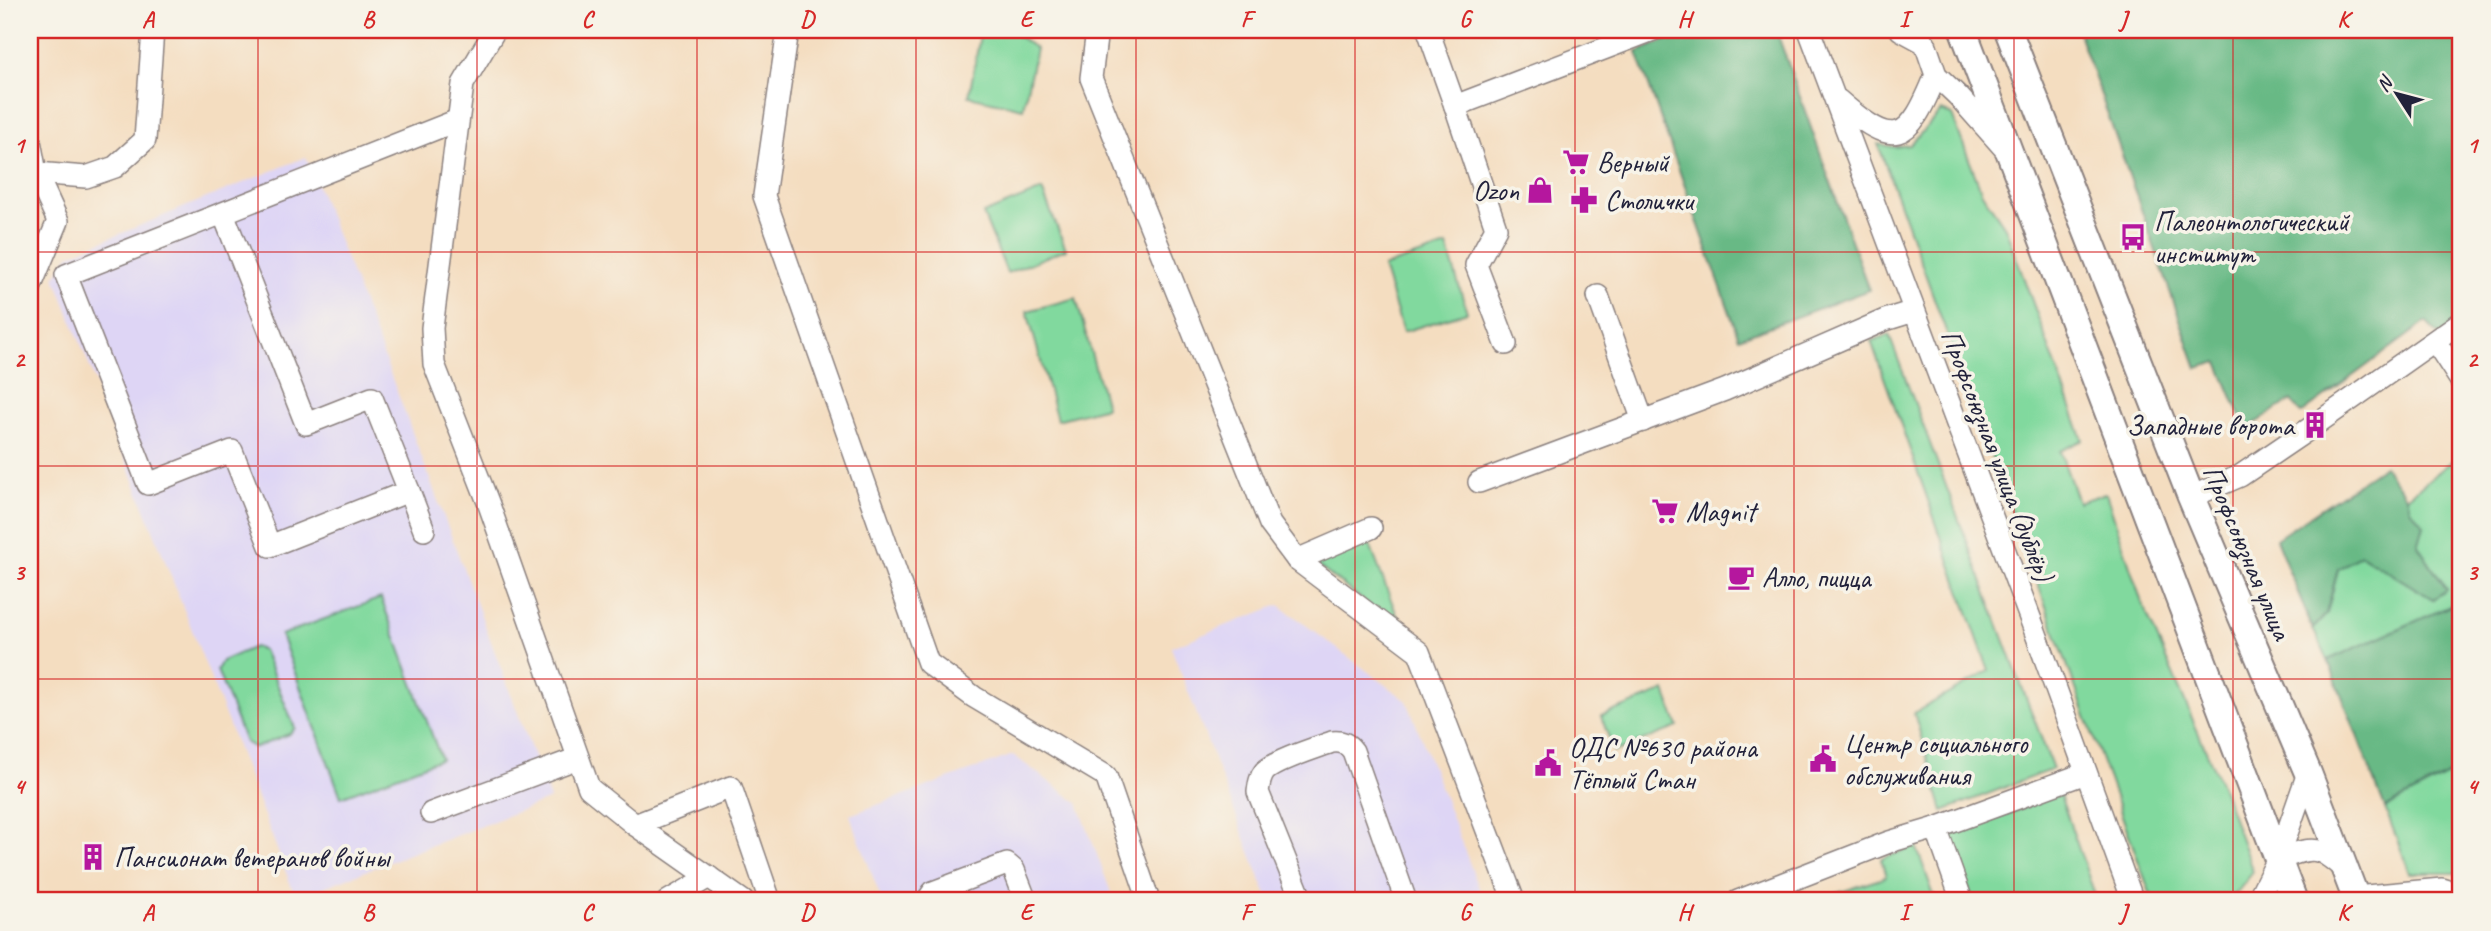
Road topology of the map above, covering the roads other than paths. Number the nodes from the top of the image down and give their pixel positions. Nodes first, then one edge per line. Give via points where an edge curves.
1 (153, 30) edge
2 (495, 30) edge
3 (788, 30) edge
4 (1097, 30) edge
5 (1428, 30) edge
6 (1653, 30) edge
7 (1809, 30) edge
8 (1901, 30) edge
9 (1963, 30) edge
10 (2008, 30) edge
11 (1936, 75) junction
12 (1836, 99) junction
13 (1455, 106) junction
14 (458, 120) junction
15 (30, 141) edge
16 (2011, 156) junction
17 (36, 173) junction
18 (223, 213) junction
19 (30, 288) edge
20 (1598, 296) dead end
21 (1914, 311) junction
22 (2461, 322) edge
23 (2435, 341) junction
24 (1506, 344) dead end
25 (2461, 381) edge
26 (1643, 421) junction
27 (1479, 482) dead end
28 (409, 491) junction
29 (2190, 497) junction
30 (1371, 528) dead end
31 (424, 530) dead end
32 (1297, 560) junction
33 (578, 758) junction
34 (2087, 773) junction
35 (2308, 773) junction
36 (431, 813) dead end
37 (635, 825) junction
38 (1936, 828) junction
39 (2278, 859) junction
40 (2345, 870) junction
41 (709, 877) junction
42 (2455, 889) edge
43 (2356, 899) edge
44 (668, 901) edge
45 (744, 901) edge
46 (770, 901) edge
47 (927, 901) edge
48 (1026, 901) edge
49 (1149, 901) edge
50 (1302, 901) edge
51 (1406, 901) edge
52 (1514, 901) edge
53 (1738, 901) edge
54 (1962, 901) edge
55 (2133, 901) edge
56 (2257, 901) edge
57 (2294, 901) edge

1 - 17 street via 145,140 115,167 86,177
2 - 14 street via 463,84
3 - 49 street via 764,196 928,663 974,697 1106,776
4 - 32 street via 1091,78 1270,524
5 - 13 street
6 - 13 street
7 - 12 street, Профсоюзная улица (дублёр)
8 - 11 street via 1925,43
9 - 16 main road
10 - 29 main road, Профсоюзная улица
11 - 12 street via 1904,131 1877,131
11 - 16 street
12 - 21 street, Профсоюзная улица (дублёр)
13 - 24 street via 1496,228 1476,265
14 - 18 street
14 - 33 street via 432,328 434,364
15 - 17 street
16 - 39 main road
17 - 19 street via 58,221
18 - 28 street via 306,424 372,398
18 - 28 street via 66,275 148,484 232,451 270,546
20 - 26 street
21 - 26 street
21 - 34 street, Профсоюзная улица (дублёр)
22 - 23 street
23 - 25 street
23 - 29 street via 2241,476
26 - 27 street
28 - 31 street
29 - 35 main road, Профсоюзная улица
30 - 32 street
32 - 52 street via 1419,652
33 - 36 street
33 - 37 street via 589,788
34 - 38 street
34 - 55 street, Профсоюзная улица (дублёр)
35 - 39 street
35 - 40 main road, Профсоюзная улица
37 - 41 street
37 - 46 street via 731,787
38 - 53 street
38 - 54 street
39 - 40 street via 2311,849 2329,856
39 - 56 street
39 - 57 main road
40 - 43 main road, Профсоюзная улица
41 - 44 street
41 - 45 street
42 - 43 street
47 - 48 street via 933,892 1006,864 1014,870
50 - 51 street via 1258,792 1259,782 1274,765 1339,741 1353,751

